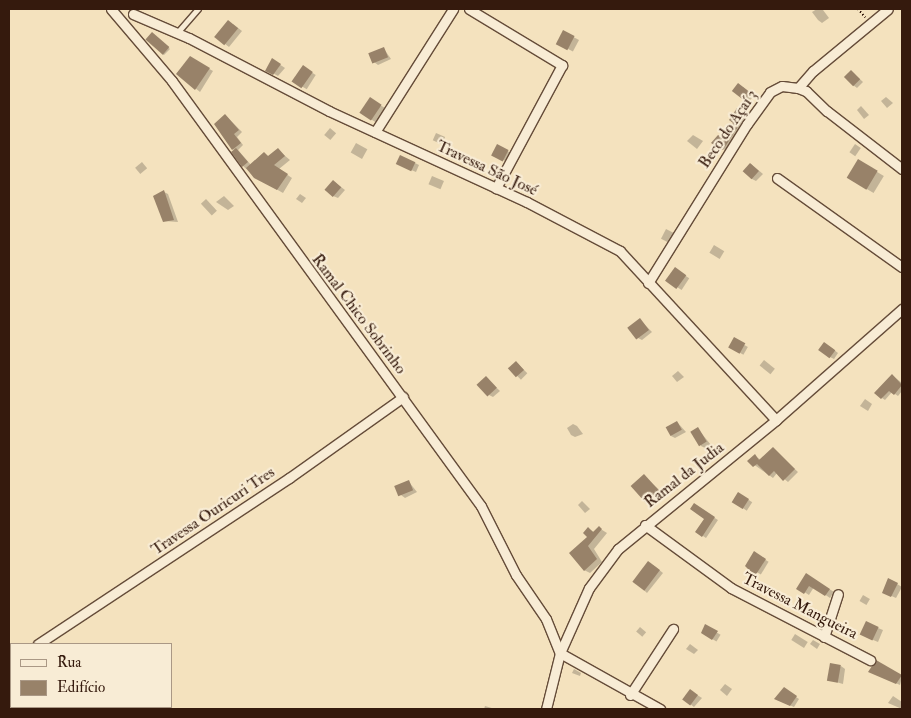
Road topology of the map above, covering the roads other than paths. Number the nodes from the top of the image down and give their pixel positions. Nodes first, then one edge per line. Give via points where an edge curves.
1 (111, 9) edge
2 (198, 9) edge
3 (453, 9) edge
4 (469, 9) edge
5 (888, 9) edge
6 (136, 11) edge
7 (125, 22) junction
8 (177, 33) junction
9 (798, 88) junction
10 (375, 132) junction
11 (902, 169) edge
12 (777, 178) dead end
13 (496, 188) junction
14 (902, 266) edge
15 (648, 283) junction
16 (902, 309) edge
17 (403, 397) junction
18 (776, 420) junction
19 (645, 525) junction
20 (838, 594) dead end
21 (674, 629) dead end
22 (824, 637) junction
23 (40, 643) edge
24 (560, 653) junction
25 (870, 660) dead end
26 (630, 695) junction
27 (546, 709) edge
28 (660, 709) edge

1 - 7 street, Ramal Chico Sobrinho
2 - 8 lane
3 - 10 street
4 - 13 street via 562,65
5 - 9 street
6 - 7 street
6 - 8 street, Travessa São José
7 - 17 street, Ramal Chico Sobrinho
8 - 10 street, Travessa São José via 328,112
9 - 11 street via 806,91
9 - 15 street, Beco do Açaí 3 via 782,86 770,92
10 - 13 street, Travessa São José
12 - 14 street
13 - 15 street, Travessa São José via 620,252
15 - 18 street, Travessa São José
16 - 18 street, Ramal da Judia
17 - 23 street, Travessa Ouricuri Tres via 281,483
17 - 24 street, Ramal Chico Sobrinho via 480,506 516,575 546,619
18 - 19 street, Ramal da Judia
19 - 22 street, Travessa Mangueira via 731,588
19 - 24 street, Ramal da Judia via 618,549 599,572
20 - 22 street
21 - 26 street
22 - 25 street, Travessa Mangueira
24 - 26 street
24 - 27 street, Ramal da Judia
26 - 28 street

